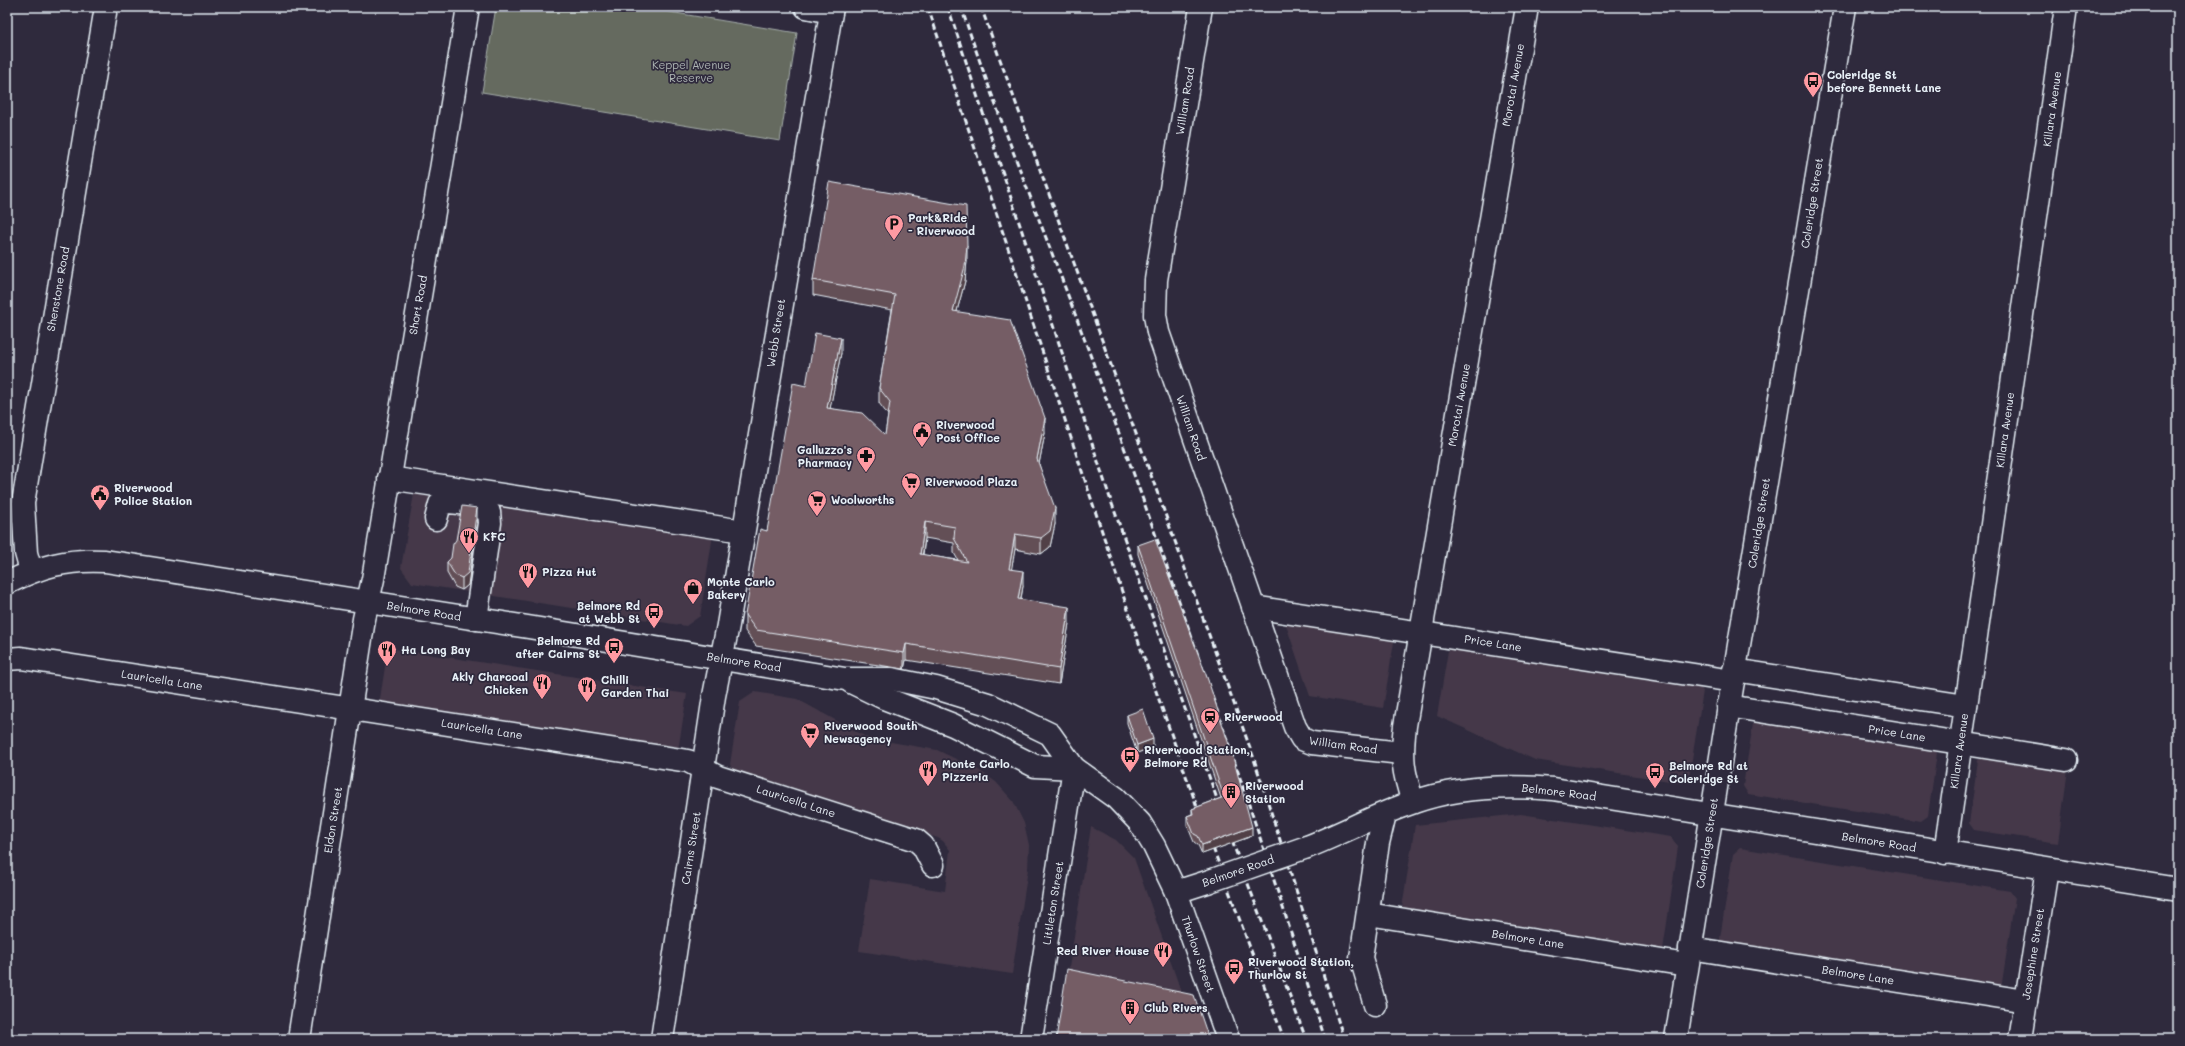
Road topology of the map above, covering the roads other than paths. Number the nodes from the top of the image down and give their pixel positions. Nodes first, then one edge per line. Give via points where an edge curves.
1 (106, 7) edge
2 (468, 7) edge
3 (806, 7) edge
4 (1201, 7) edge
5 (1527, 7) edge
6 (1845, 7) edge
7 (2066, 7) edge
8 (832, 9) edge
9 (388, 478) junction
10 (436, 519) dead end
11 (743, 531) junction
12 (31, 571) junction
13 (7, 583) edge
14 (368, 602) junction
15 (1253, 607) junction
16 (476, 619) junction
17 (1420, 632) junction
18 (722, 658) junction
19 (7, 659) edge
20 (1733, 676) junction
21 (845, 679) junction
22 (1728, 706) junction
23 (1966, 706) junction
24 (350, 709) junction
25 (1960, 743) junction
26 (1401, 753) junction
27 (2066, 760) dead end
28 (1074, 768) junction
29 (702, 770) junction
30 (1413, 802) junction
31 (1385, 814) junction
32 (1711, 815) junction
33 (1945, 853) junction
34 (933, 865) dead end
35 (2047, 869) junction
36 (2178, 889) edge
37 (1176, 892) junction
38 (1368, 914) junction
39 (1689, 957) junction
40 (2026, 1001) junction
41 (1375, 1005) dead end
42 (299, 1039) edge
43 (662, 1039) edge
44 (1032, 1039) edge
45 (1228, 1039) edge
46 (1676, 1039) edge
47 (2020, 1039) edge

1 - 12 street, Shenstone Road via 23,503 26,553
2 - 9 street, Short Road
3 - 8 street
4 - 15 street, William Road via 1162,239 1156,280 1155,315 1158,332
5 - 17 street, Morotai Avenue
6 - 20 street, Coleridge Street
7 - 23 street, Killara Avenue
8 - 11 street, Webb Street
9 - 11 street
9 - 14 street, Short Road
10 - 16 street via 440,504 447,501 483,508 489,512 490,523
11 - 18 street, Webb Street
12 - 13 street, Belmore Road
12 - 14 street, Belmore Road via 73,560 105,562
14 - 16 street, Belmore Road
14 - 24 street, Eldon Street
15 - 17 street, Price Lane
15 - 26 street, William Road via 1295,727 1302,739 1312,743
16 - 18 street, Belmore Road
17 - 20 street, Price Lane
17 - 26 street, Morotai Avenue
18 - 21 street, Belmore Road
18 - 29 street, Cairns Street
19 - 24 street, Lauricella Lane via 20,658
20 - 22 street, Coleridge Street
20 - 23 street, Price Lane
21 - 28 street, Belmore Road via 884,698 953,725 1035,766
21 - 28 street, Belmore Road via 892,679 936,688 988,704 1050,734
22 - 25 street, Price Lane
22 - 32 street, Coleridge Street
23 - 25 street, Killara Avenue
24 - 29 street, Lauricella Lane via 688,761
24 - 42 street, Eldon Street
25 - 27 street, Price Lane
25 - 33 street, Killara Avenue
26 - 30 street, Morotai Avenue
28 - 37 street, Belmore Road via 1116,798 1140,824 1154,846
28 - 44 street, Littleton Street
29 - 34 street, Lauricella Lane via 916,840 923,846
29 - 43 street, Cairns Street
30 - 31 street, Belmore Road
30 - 32 street, Belmore Road via 1460,791 1526,787 1553,789
31 - 37 street, Belmore Road, bridge via 1307,847
31 - 38 street via 1378,842
32 - 33 street, Belmore Road
32 - 39 street, Coleridge Street
33 - 35 street, Belmore Road
35 - 36 street, Belmore Road
35 - 40 street, Josephine Street
37 - 45 street, Thurlow Street
38 - 39 street, Belmore Lane
38 - 41 street via 1361,958
39 - 40 street, Belmore Lane
39 - 46 street, Coleridge Street
40 - 47 street, Josephine Street

